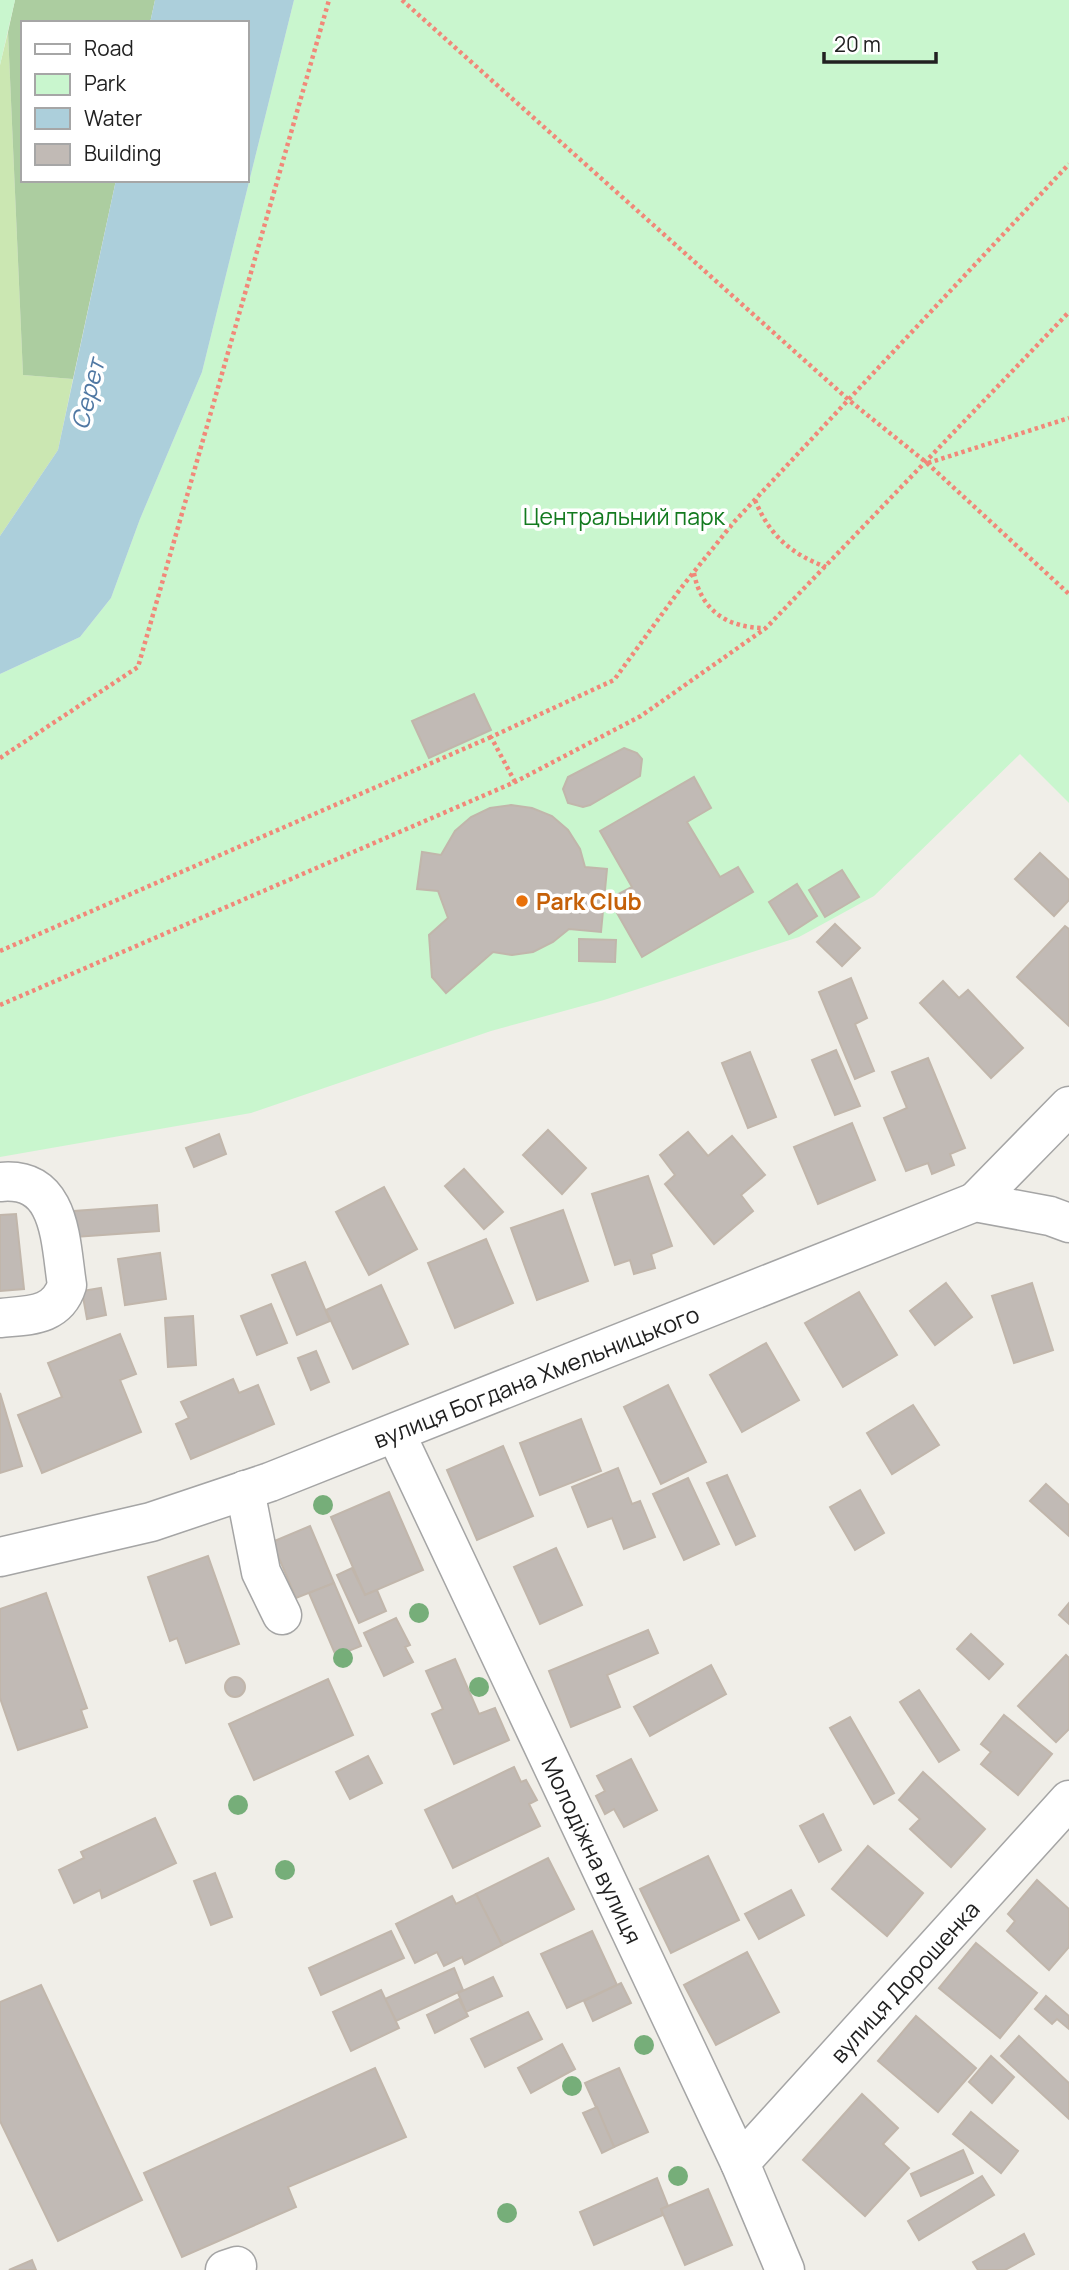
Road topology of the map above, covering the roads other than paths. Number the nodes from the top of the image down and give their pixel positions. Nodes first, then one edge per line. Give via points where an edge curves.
1 (1069, 1106) edge
2 (0, 1182) edge
3 (975, 1202) junction
4 (1069, 1223) edge
5 (0, 1318) edge
6 (396, 1434) junction
7 (245, 1490) junction
8 (0, 1557) edge
9 (282, 1615) dead end
10 (1069, 1800) edge
11 (740, 2163) junction
12 (785, 2270) edge

1 - 3 street
2 - 5 street via 27,1185 56,1213 67,1285 50,1310
3 - 4 street
3 - 6 street, вулиця Богдана Хмельницького
6 - 7 street, вулиця Богдана Хмельницького
6 - 11 street, Молодіжна вулиця
7 - 8 street, вулиця Богдана Хмельницького via 151,1522
7 - 9 street via 261,1572
10 - 11 street, вулиця Дорошенка
11 - 12 street, Молодіжна вулиця

